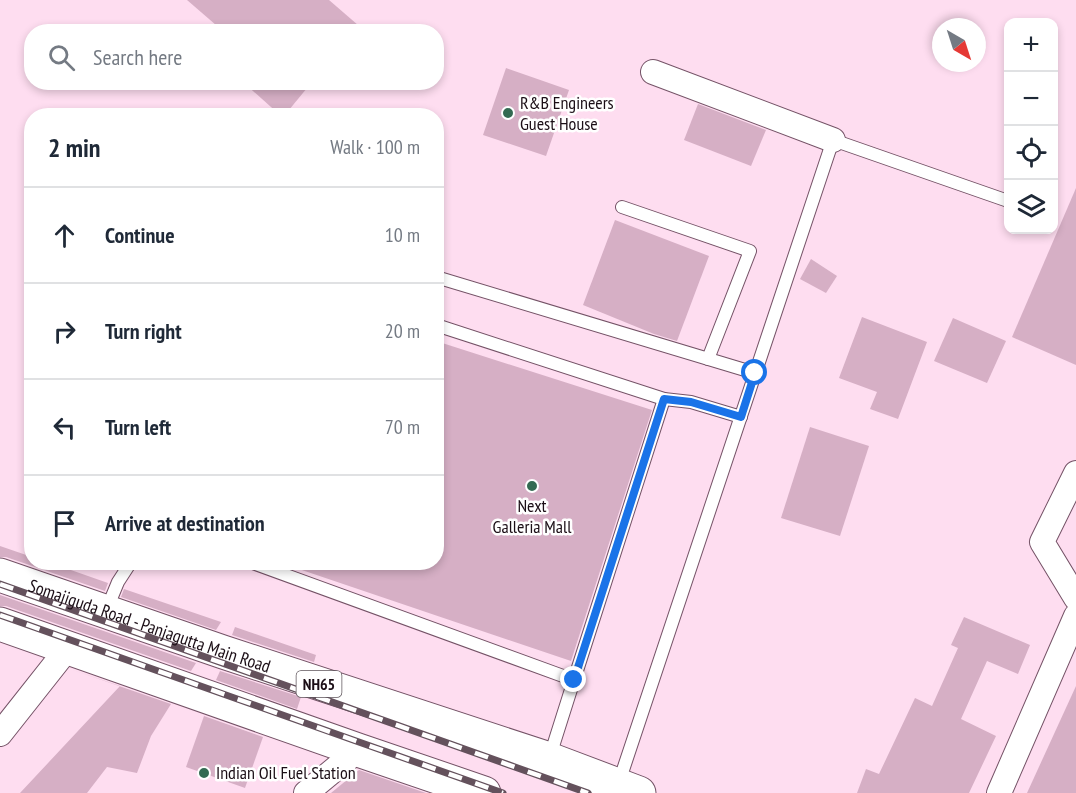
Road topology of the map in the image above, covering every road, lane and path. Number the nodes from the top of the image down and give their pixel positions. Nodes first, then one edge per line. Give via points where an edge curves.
1 (653, 72) dead end
2 (833, 140) junction
3 (1004, 200) edge
4 (622, 207) dead end
5 (444, 279) edge
6 (444, 329) edge
7 (708, 359) junction
8 (755, 373) junction
9 (664, 399) junction
10 (741, 417) junction
11 (1076, 473) edge
12 (126, 570) edge
13 (272, 570) edge
14 (0, 575) edge
15 (1076, 598) edge
16 (106, 612) junction
17 (1076, 616) edge
18 (0, 624) edge
19 (68, 648) junction
20 (574, 680) junction
21 (0, 734) edge
22 (358, 750) junction
23 (549, 759) junction
24 (628, 789) edge
25 (306, 793) edge
26 (484, 793) edge
27 (999, 793) edge

1 - 2 street
2 - 3 lane
2 - 8 lane
4 - 7 lane via 750,251
5 - 7 lane
6 - 9 lane
7 - 8 lane
8 - 10 lane
9 - 10 lane via 691,402
9 - 20 lane
10 - 24 lane
11 - 15 street via 1042,542
12 - 16 lane
13 - 20 lane
14 - 16 highway, Somajiguda Road - Panjagutta Main Road / NH65
16 - 23 highway, Somajiguda Road - Panjagutta Main Road / NH65
17 - 27 street
18 - 19 highway
19 - 21 street
19 - 22 highway
20 - 23 lane
22 - 25 street
22 - 26 highway
23 - 24 highway, Somajiguda Road - Panjagutta Main Road / NH65

